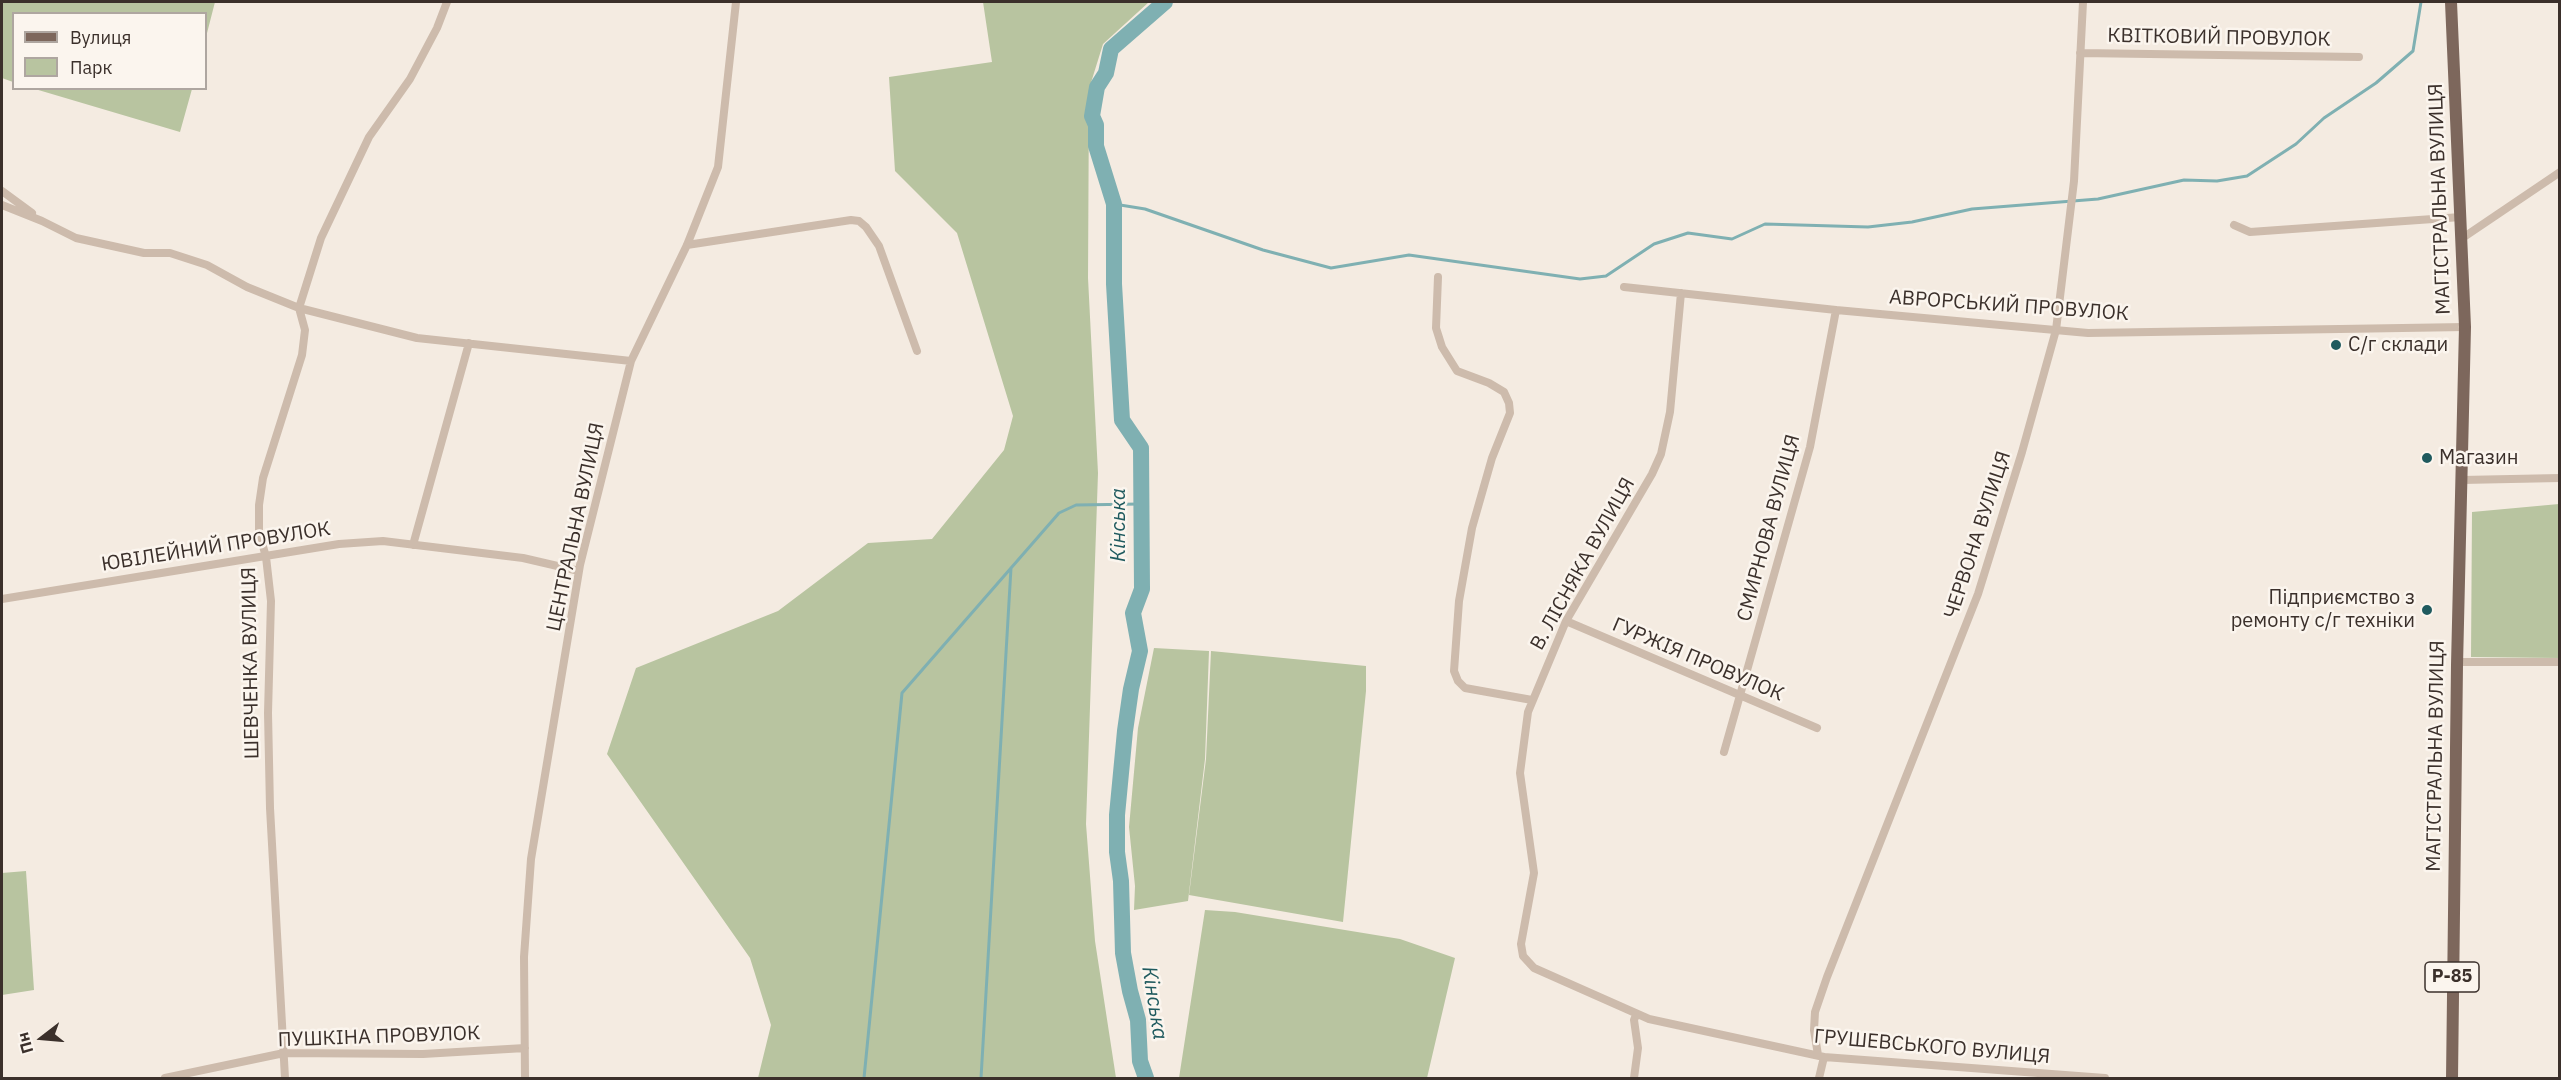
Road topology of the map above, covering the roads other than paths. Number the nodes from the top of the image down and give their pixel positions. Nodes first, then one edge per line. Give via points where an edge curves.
1 (447, 2) edge
2 (736, 2) edge
3 (2082, 2) edge
4 (2451, 2) edge
5 (2079, 52) junction
6 (2359, 57) dead end
7 (2559, 172) edge
8 (2, 190) edge
9 (2, 205) edge
10 (2461, 217) junction
11 (42, 220) junction
12 (2234, 225) dead end
13 (2462, 239) junction
14 (687, 246) junction
15 (1438, 277) dead end
16 (1623, 287) dead end
17 (1681, 293) junction
18 (299, 308) junction
19 (1836, 310) junction
20 (2465, 327) junction
21 (2056, 330) junction
22 (469, 343) junction
23 (917, 351) dead end
24 (631, 361) junction
25 (2559, 478) edge
26 (2462, 480) junction
27 (413, 545) junction
28 (266, 556) junction
29 (579, 571) junction
30 (2, 599) edge
31 (1566, 621) junction
32 (2457, 662) junction
33 (2559, 662) edge
34 (1739, 695) junction
35 (1532, 699) junction
36 (1817, 728) dead end
37 (1724, 752) dead end
38 (1523, 956) joint
39 (1636, 1015) junction
40 (525, 1048) junction
41 (285, 1053) junction
42 (1821, 1056) junction
43 (2010, 1075) edge
44 (165, 1078) edge
45 (285, 1078) edge
46 (525, 1078) edge
47 (1634, 1078) edge
48 (1819, 1078) edge
49 (2105, 1078) edge
50 (2452, 1078) edge

1 - 18 street, ШЕВЧЕНКА ВУЛИЦЯ via 410,79 369,137 321,238
2 - 14 street, ЦЕНТРАЛЬНА ВУЛИЦЯ via 718,167
3 - 5 street, ЧЕРВОНА ВУЛИЦЯ
4 - 10 main road, МАГІСТРАЛЬНА ВУЛИЦЯ / Р-85
5 - 6 street, КВІТКОВИЙ ПРОВУЛОК
5 - 21 street, ЧЕРВОНА ВУЛИЦЯ via 2074,181
7 - 13 street
8 - 11 street
9 - 11 street
10 - 12 street via 2250,232
10 - 13 main road, МАГІСТРАЛЬНА ВУЛИЦЯ / Р-85
11 - 18 street via 76,238 144,253 170,253 207,265
13 - 20 main road, МАГІСТРАЛЬНА ВУЛИЦЯ / Р-85
14 - 23 street via 859,221 879,246
14 - 24 street, ЦЕНТРАЛЬНА ВУЛИЦЯ
15 - 35 street via 1436,328 1442,347 1458,371 1504,392 1510,413 1472,528 1459,601 1454,671 1465,688
16 - 17 street, АВРОРСЬКИЙ ПРОВУЛОК
17 - 19 street, АВРОРСЬКИЙ ПРОВУЛОК
17 - 31 street, В. ЛІСНЯКА ВУЛИЦЯ via 1670,412 1661,454
18 - 22 street via 417,338
18 - 28 street, ШЕВЧЕНКА ВУЛИЦЯ via 305,330 302,355 260,496 259,532
19 - 21 street, АВРОРСЬКИЙ ПРОВУЛОК
19 - 34 street, СМИРНОВА ВУЛИЦЯ via 1810,447
20 - 21 street, АВРОРСЬКИЙ ПРОВУЛОК via 2088,333
20 - 26 main road, МАГІСТРАЛЬНА ВУЛИЦЯ / Р-85
21 - 42 street, ЧЕРВОНА ВУЛИЦЯ via 1978,594 1815,1012 1814,1030
22 - 24 street
22 - 27 street
24 - 29 street, ЦЕНТРАЛЬНА ВУЛИЦЯ
25 - 26 street
26 - 32 main road, МАГІСТРАЛЬНА ВУЛИЦЯ / Р-85
27 - 28 street, ЮВІЛЕЙНИЙ ПРОВУЛОК via 383,541 339,544
27 - 29 street, ЮВІЛЕЙНИЙ ПРОВУЛОК via 523,558
28 - 30 street, ЮВІЛЕЙНИЙ ПРОВУЛОК
28 - 41 street, ШЕВЧЕНКА ВУЛИЦЯ via 271,601 270,808
29 - 40 street, ЦЕНТРАЛЬНА ВУЛИЦЯ via 531,859 524,957
31 - 34 street, ГУРЖІЯ ПРОВУЛОК
31 - 35 street, В. ЛІСНЯКА ВУЛИЦЯ
32 - 33 street
32 - 50 main road, МАГІСТРАЛЬНА ВУЛИЦЯ / Р-85
34 - 36 street, ГУРЖІЯ ПРОВУЛОК
34 - 37 street, СМИРНОВА ВУЛИЦЯ
35 - 38 street, В. ЛІСНЯКА ВУЛИЦЯ via 1520,773 1534,873 1521,944
38 - 39 street, ГРУШЕВСЬКОГО ВУЛИЦЯ via 1534,968
39 - 42 street, ГРУШЕВСЬКОГО ВУЛИЦЯ
39 - 47 street via 1638,1048
40 - 41 street, ПУШКІНА ПРОВУЛОК via 423,1054
40 - 46 street, ЦЕНТРАЛЬНА ВУЛИЦЯ
41 - 44 street, ПУШКІНА ПРОВУЛОК
41 - 45 street, ШЕВЧЕНКА ВУЛИЦЯ
42 - 43 street, ГРУШЕВСЬКОГО ВУЛИЦЯ
42 - 48 street, ЧЕРВОНА ВУЛИЦЯ
43 - 49 street, ГРУШЕВСЬКОГО ВУЛИЦЯ

